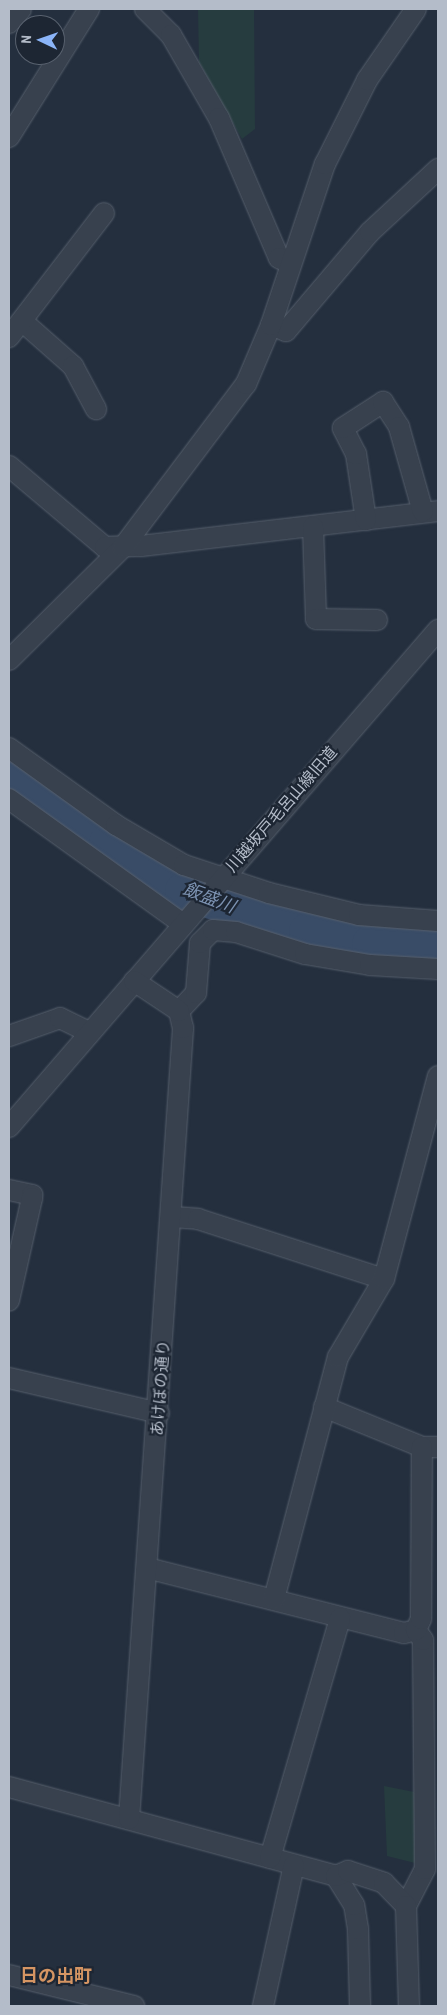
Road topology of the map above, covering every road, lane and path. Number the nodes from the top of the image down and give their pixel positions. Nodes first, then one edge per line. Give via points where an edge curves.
1 (20, 9) edge
2 (89, 9) edge
3 (145, 9) edge
4 (416, 9) edge
5 (9, 23) edge
6 (9, 137) edge
7 (438, 169) edge
8 (104, 213) dead end
9 (290, 263) junction
10 (22, 321) junction
11 (271, 325) junction
12 (9, 337) edge
13 (96, 409) dead end
14 (9, 466) edge
15 (430, 512) edge
16 (366, 520) junction
17 (313, 527) junction
18 (124, 547) junction
19 (378, 620) dead end
20 (438, 630) edge
21 (9, 660) edge
22 (9, 748) edge
23 (9, 799) edge
24 (221, 880) junction
25 (187, 919) junction
26 (438, 921) edge
27 (438, 969) edge
28 (134, 981) junction
29 (178, 1011) junction
30 (89, 1032) junction
31 (9, 1036) edge
32 (438, 1076) edge
33 (9, 1126) edge
34 (9, 1190) edge
35 (172, 1217) junction
36 (384, 1279) junction
37 (9, 1300) edge
38 (9, 1378) edge
39 (324, 1408) junction
40 (159, 1413) junction
41 (430, 1447) edge
42 (147, 1568) junction
43 (274, 1599) junction
44 (340, 1618) junction
45 (416, 1630) junction
46 (9, 1786) edge
47 (128, 1819) junction
48 (270, 1858) junction
49 (294, 1865) junction
50 (336, 1876) junction
51 (406, 1906) junction
52 (9, 1975) edge
53 (134, 2006) edge
54 (262, 2006) edge
55 (356, 2006) edge
56 (409, 2006) edge

1 - 5 street
2 - 6 street
3 - 9 street via 171,35 219,118 279,258
4 - 9 street via 367,80 344,124 325,164
7 - 11 street via 370,232 286,330
8 - 10 street
9 - 11 street
10 - 12 street
10 - 13 street via 73,366
11 - 18 street via 246,384
14 - 18 street via 105,547
15 - 16 street
15 - 16 street via 399,427 383,402 343,428 356,454
16 - 17 street
17 - 18 street
17 - 19 street via 316,619
18 - 21 street
20 - 24 street, 川越坂戸毛呂山線旧道
22 - 24 street via 158,851
23 - 25 street
24 - 25 street, 川越坂戸毛呂山線旧道
24 - 26 street via 359,915
25 - 28 street, 川越坂戸毛呂山線旧道
27 - 29 street via 370,965 304,954 236,932 213,930 200,943 196,993
28 - 29 street
28 - 30 street, 川越坂戸毛呂山線旧道
29 - 35 street, あけぼの通り via 183,1028
30 - 31 street via 60,1018
30 - 33 street, 川越坂戸毛呂山線旧道
32 - 36 street
34 - 37 street via 32,1195 32,1198
35 - 36 street via 198,1219
35 - 40 street, あけぼの通り
36 - 39 street via 338,1357
38 - 40 street
39 - 41 street
39 - 43 street
40 - 42 street, あけぼの通り
41 - 45 street via 421,1619
42 - 43 street
42 - 47 street, あけぼの通り
43 - 44 street
44 - 45 street via 404,1633
44 - 48 street
45 - 51 street via 423,1640 425,1870
46 - 47 street
47 - 48 street
48 - 49 street
49 - 50 street
49 - 54 street
50 - 51 street via 348,1871 384,1883
50 - 55 street via 354,1905 358,1929
51 - 56 street
52 - 53 street

